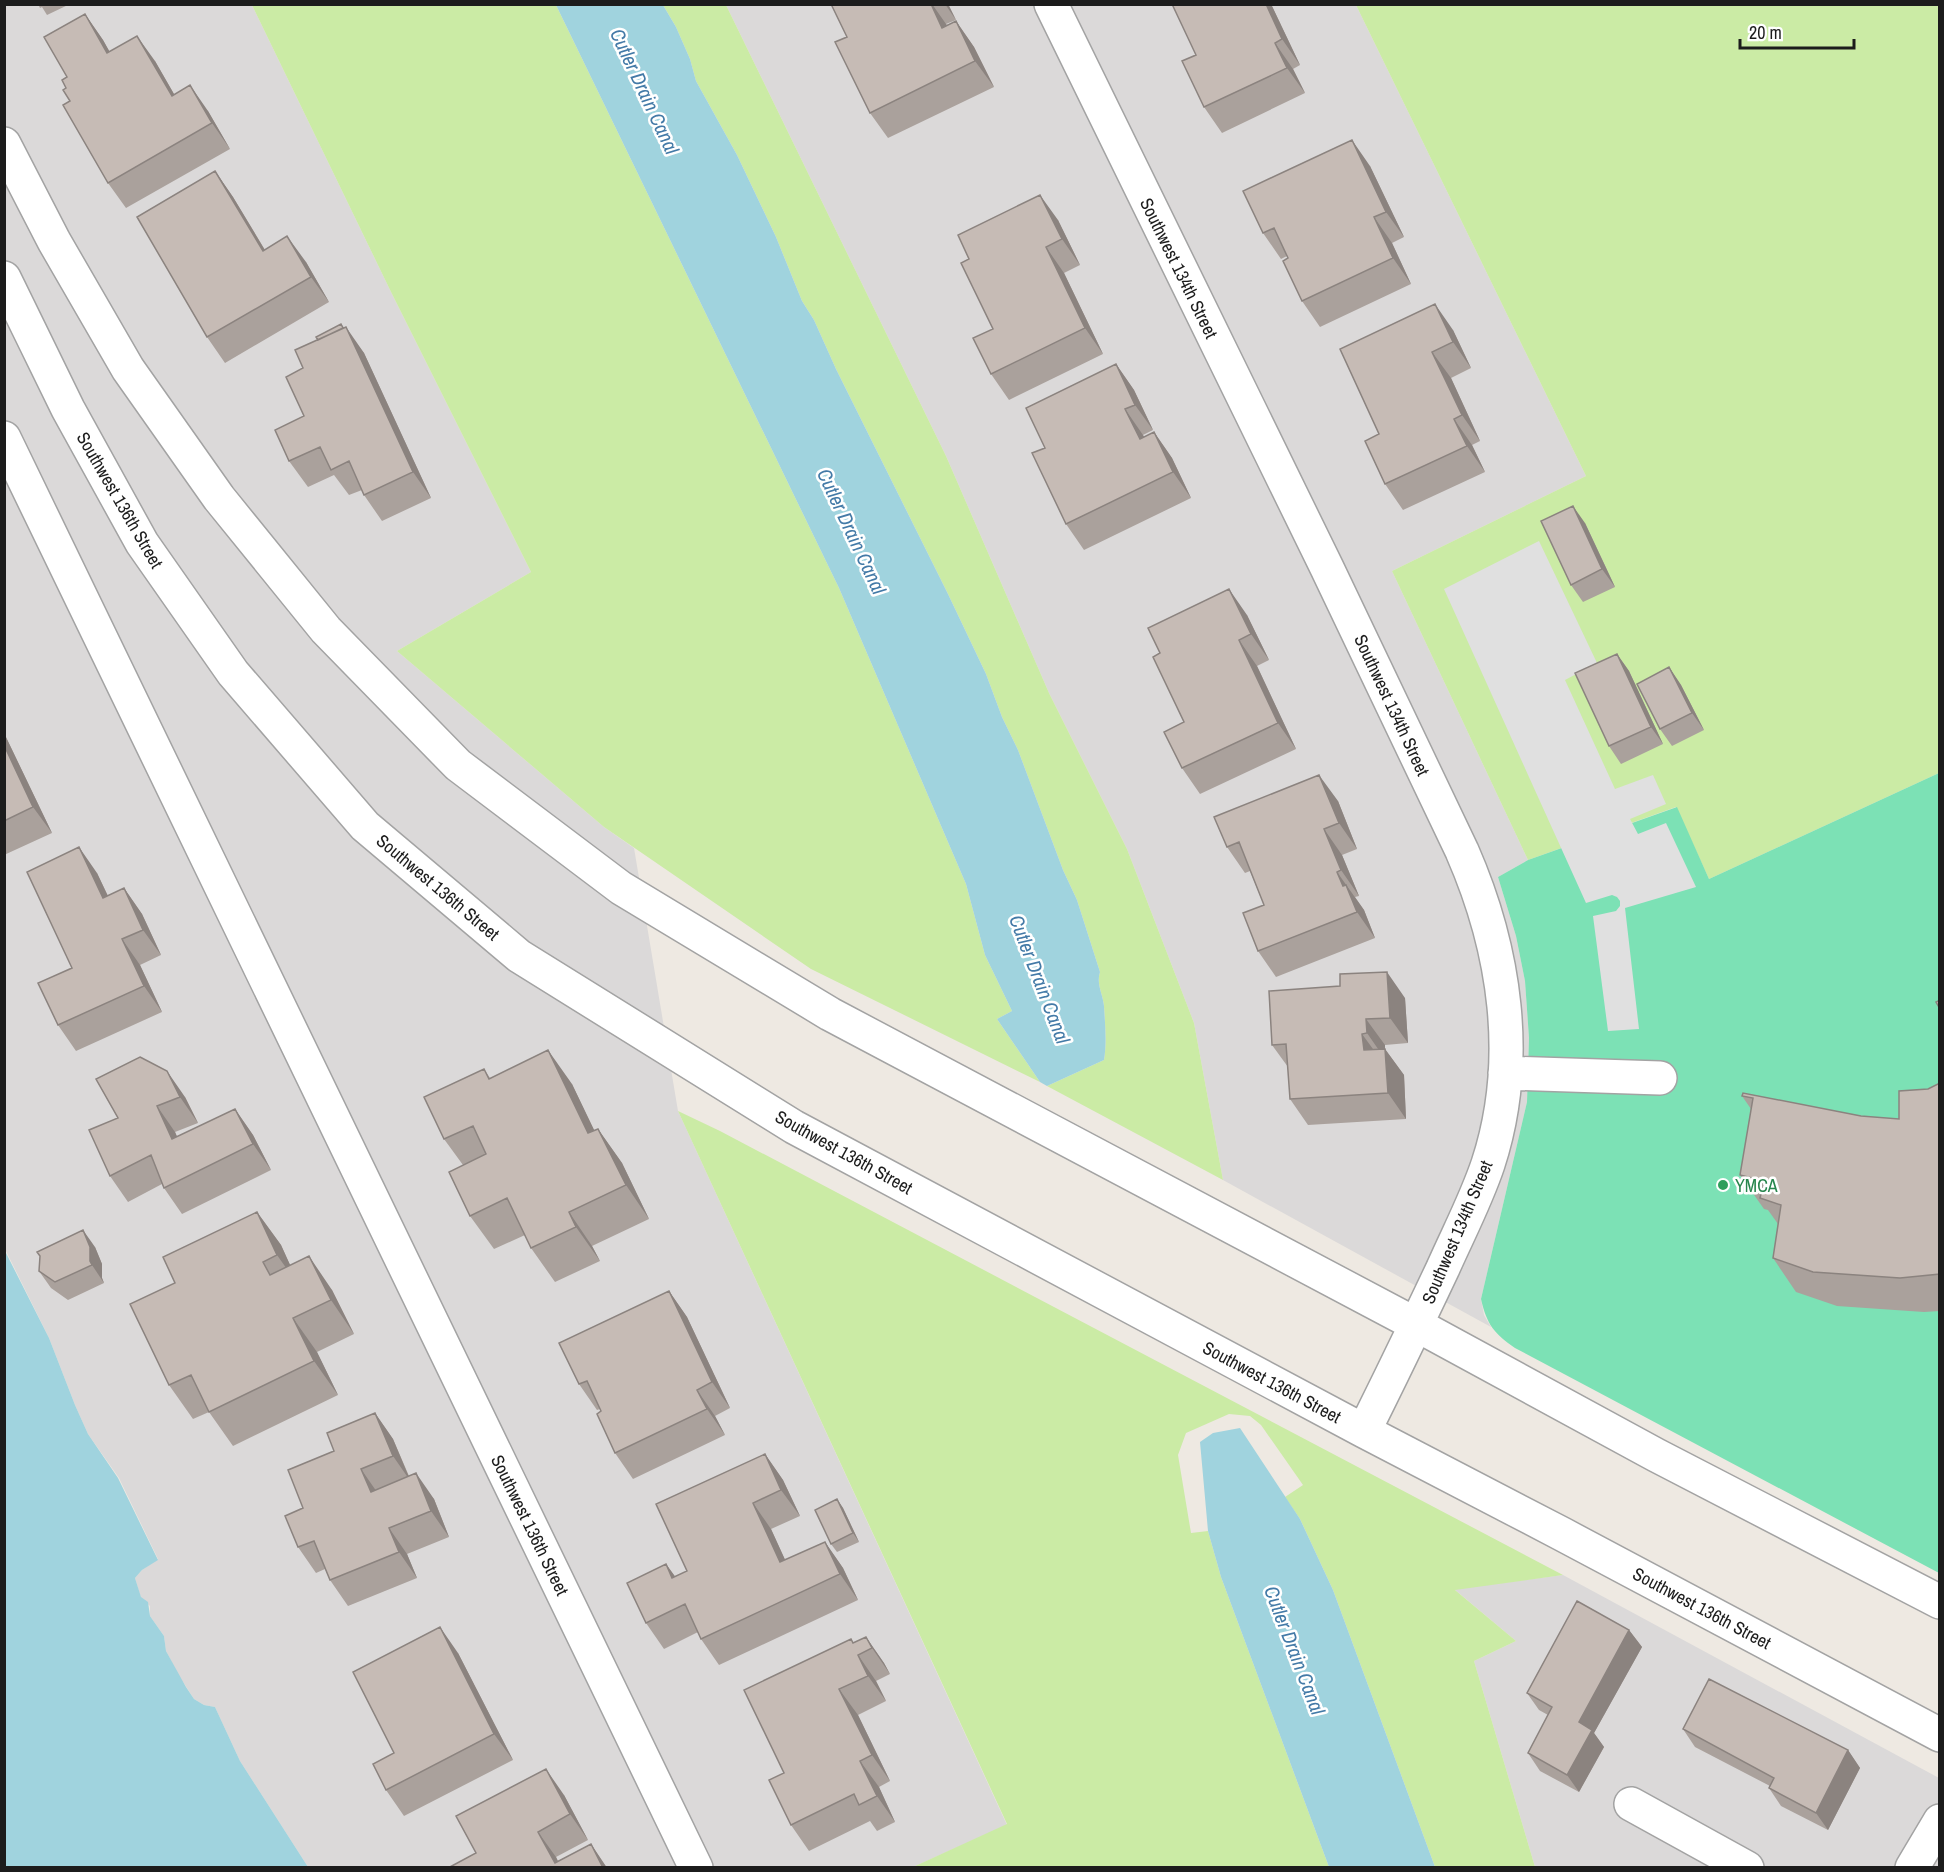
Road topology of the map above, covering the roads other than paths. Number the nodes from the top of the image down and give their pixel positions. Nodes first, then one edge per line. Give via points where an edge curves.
1 (1052, 4) edge
2 (4, 144) edge
3 (4, 278) edge
4 (4, 438) edge
5 (1505, 1073) junction
6 (1660, 1078) dead end
7 (1417, 1325) junction
8 (1364, 1431) junction
9 (1940, 1602) edge
10 (1940, 1735) edge
11 (1631, 1804) dead end
12 (1940, 1821) edge
13 (696, 1868) edge
14 (1747, 1868) edge
15 (1912, 1868) edge

1 - 5 street, Southwest 134th Street via 1327,567 1471,873 1500,971
2 - 7 street via 54,241 128,369 219,498 326,630 458,765 621,888 830,1014
3 - 8 street, Southwest 136th Street via 68,409 142,543 233,673 365,826 519,956 794,1127
4 - 13 street, Southwest 136th Street
5 - 6 street
5 - 7 street, Southwest 134th Street via 1495,1139 1481,1185
7 - 8 street, Southwest 134th Street
7 - 9 street via 1656,1455
8 - 10 street, Southwest 136th Street
11 - 14 street
12 - 15 street

